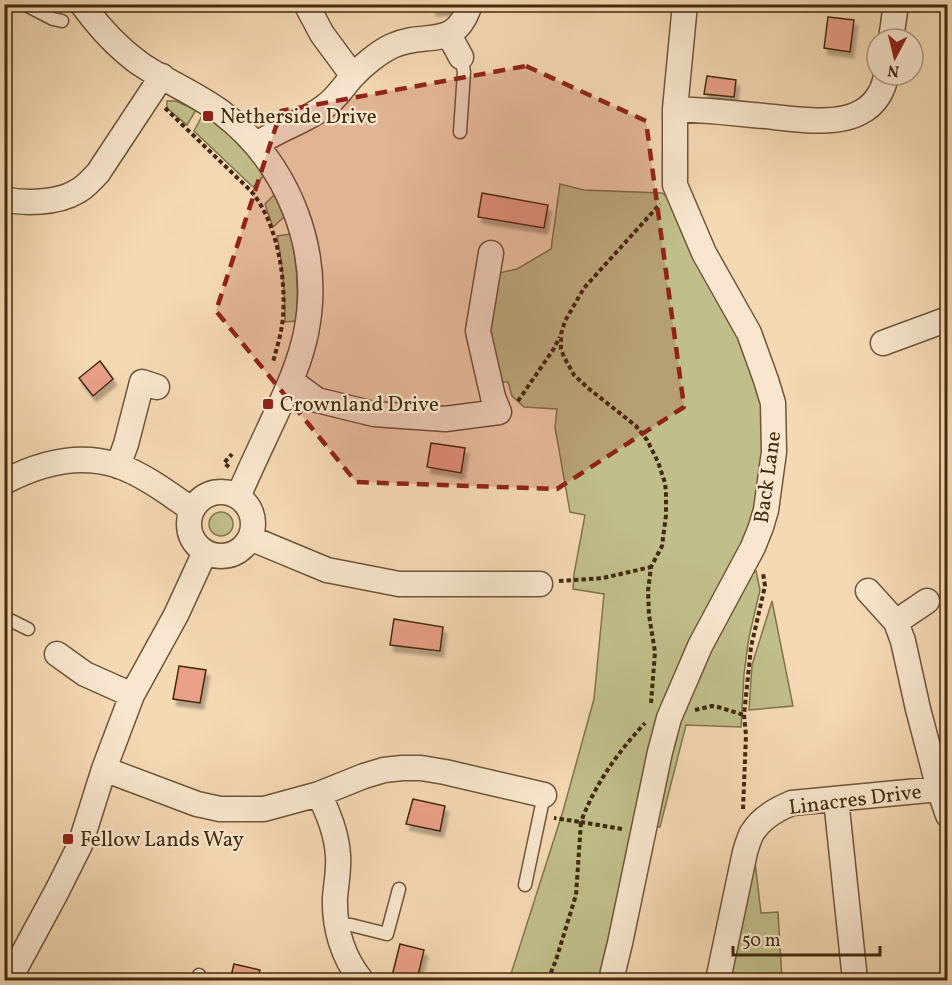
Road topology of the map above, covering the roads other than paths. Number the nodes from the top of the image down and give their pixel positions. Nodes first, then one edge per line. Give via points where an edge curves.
1 (24, 4) edge
2 (82, 4) edge
3 (306, 4) edge
4 (470, 4) edge
5 (685, 4) edge
6 (896, 4) edge
7 (63, 21) dead end
8 (893, 27) edge
9 (449, 35) junction
10 (461, 57) joint
11 (353, 76) junction
12 (158, 83) junction
13 (882, 87) edge
14 (675, 109) junction
15 (460, 132) dead end
16 (256, 145) junction
17 (4, 199) edge
18 (491, 253) dead end
19 (948, 319) edge
20 (884, 343) dead end
21 (291, 381) junction
22 (157, 387) dead end
23 (118, 466) junction
24 (4, 482) edge
25 (241, 489) junction
26 (191, 509) junction
27 (250, 538) junction
28 (205, 552) junction
29 (540, 584) road end
30 (868, 591) dead end
31 (927, 601) dead end
32 (4, 617) edge
33 (896, 622) junction
34 (28, 629) dead end
35 (57, 654) dead end
36 (132, 695) junction
37 (104, 769) junction
38 (939, 789) junction
39 (320, 794) junction
40 (544, 795) joint
41 (836, 799) junction
42 (948, 815) edge
43 (525, 885) dead end
44 (399, 889) dead end
45 (337, 925) junction
46 (10, 978) edge
47 (362, 981) edge
48 (611, 981) edge
49 (718, 981) edge
50 (855, 981) edge

1 - 7 lane via 53,20
2 - 12 street
3 - 11 street via 322,34
4 - 9 street via 460,27
5 - 14 street, Back Lane
6 - 8 street
9 - 10 street
9 - 11 street via 398,44
10 - 15 lane via 464,72
11 - 16 street via 324,108
12 - 16 street via 220,111
12 - 17 street via 98,173 77,192 38,202
13 - 14 street via 862,112 837,120
14 - 48 street, Back Lane via 675,184 704,254 749,333 773,403 771,477 766,510 753,547 660,718 660,752
16 - 21 street via 274,168 294,207 309,267 308,321
18 - 21 street via 478,331 499,412 445,419 374,414 317,399
19 - 20 street
21 - 25 street
22 - 23 street via 142,382
23 - 24 street via 97,461 63,461
23 - 26 street
25 - 26 street via 211,492
25 - 27 street via 253,516
26 - 28 street via 190,535
27 - 28 street via 230,555 212,556
27 - 29 street via 327,570 399,584
28 - 36 street
30 - 33 street
31 - 33 street
32 - 34 lane
33 - 38 street
35 - 36 street via 85,674
36 - 37 street
37 - 39 street via 220,809 264,809
37 - 46 street via 81,845
38 - 41 street, Linacres Drive
38 - 42 street
39 - 40 street via 384,770 421,768
39 - 45 street via 338,855
40 - 43 lane
41 - 49 street, Linacres Drive via 779,808 753,832 745,852
41 - 50 street
44 - 45 lane via 387,934
45 - 47 street via 340,940

